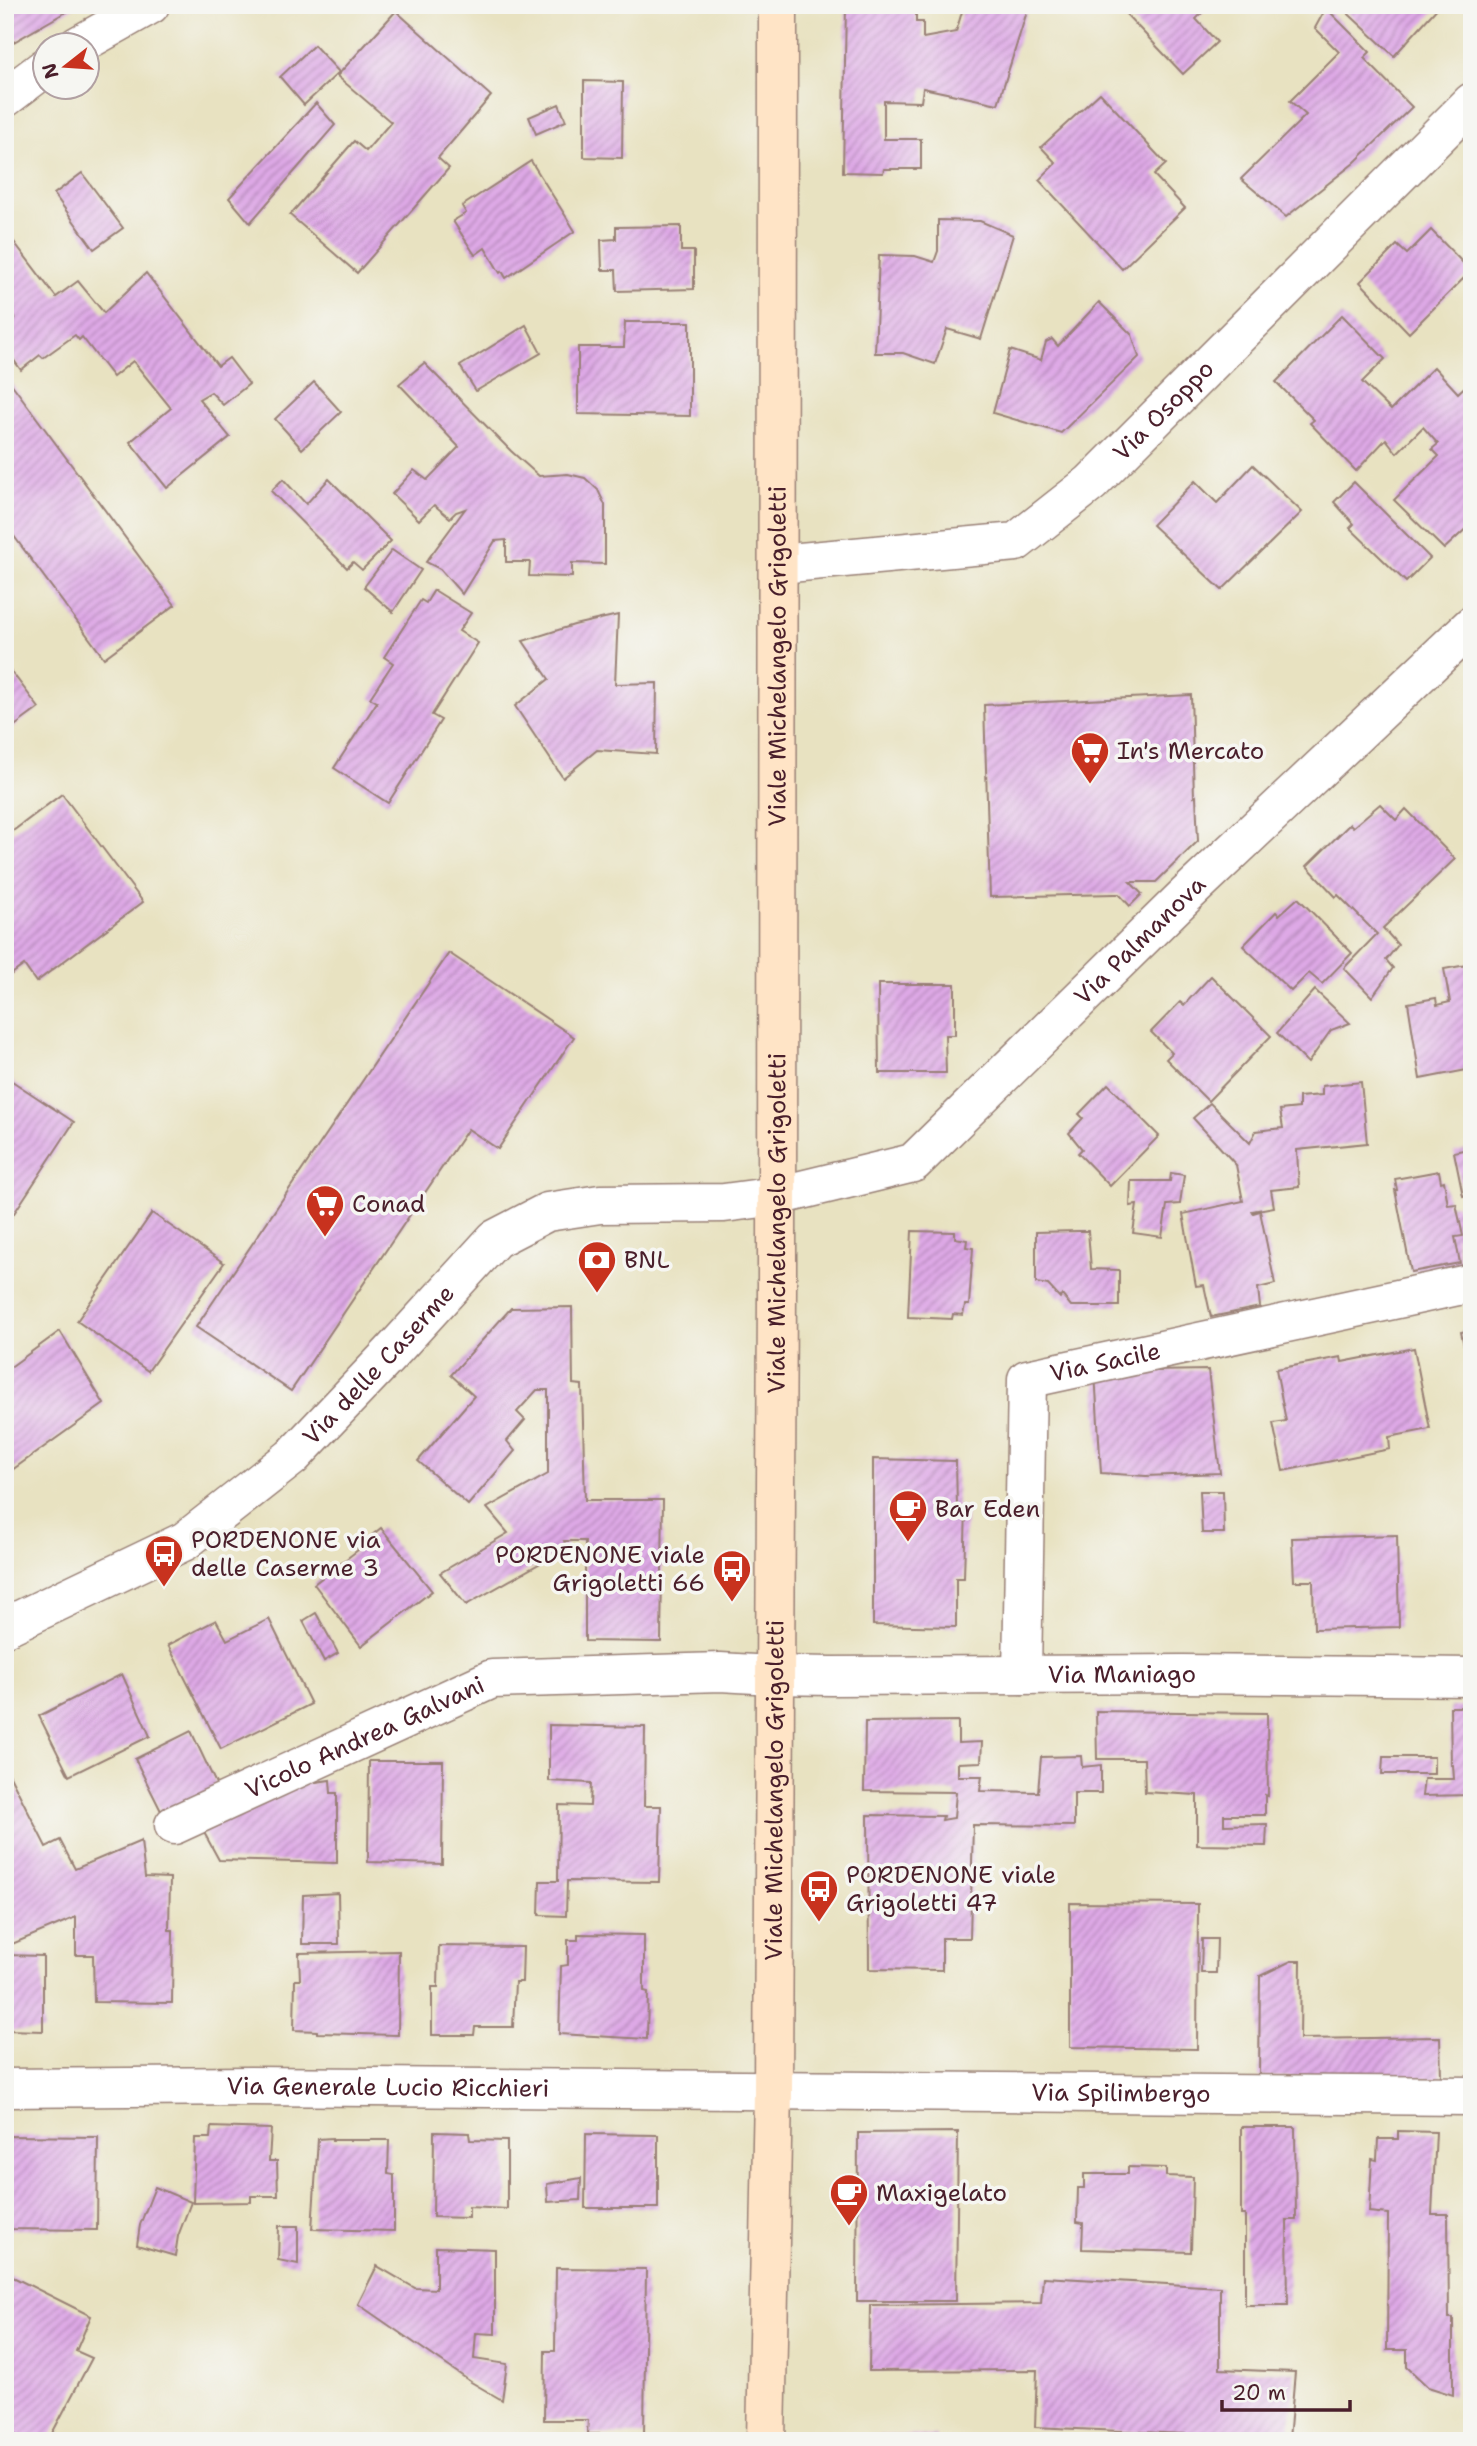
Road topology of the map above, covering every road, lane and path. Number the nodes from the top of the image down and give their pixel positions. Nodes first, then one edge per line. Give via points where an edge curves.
1 (150, 5) edge
2 (778, 5) edge
3 (102, 32) edge
4 (32, 78) edge
5 (5, 98) edge
6 (1472, 102) edge
7 (779, 564) junction
8 (1472, 625) edge
9 (777, 1196) junction
10 (1472, 1283) edge
11 (5, 1627) edge
12 (774, 1675) junction
13 (1022, 1675) junction
14 (1472, 1677) edge
15 (174, 1825) dead end
16 (5, 2088) edge
17 (773, 2092) junction
18 (1472, 2096) edge
19 (766, 2441) edge

1 - 3 street
2 - 7 main road, Viale Michelangelo Grigoletti
4 - 5 street
6 - 7 street, Via Osoppo via 1091,483 1016,542
7 - 9 main road, Viale Michelangelo Grigoletti
8 - 9 street, Via Palmanova via 1184,897 913,1163
9 - 11 street, Via delle Caserme via 724,1203 600,1203 547,1212 495,1239 292,1457 186,1541
9 - 12 main road, Viale Michelangelo Grigoletti
10 - 13 street, Via Sacile via 1027,1379
12 - 13 street, Via Maniago
12 - 15 street, Vicolo Andrea Galvani via 720,1671 492,1679
12 - 17 main road, Viale Michelangelo Grigoletti
13 - 14 street, Via Maniago
16 - 17 street, Via Generale Lucio Ricchieri
17 - 18 street, Via Spilimbergo
17 - 19 main road, Viale Michelangelo Grigoletti

